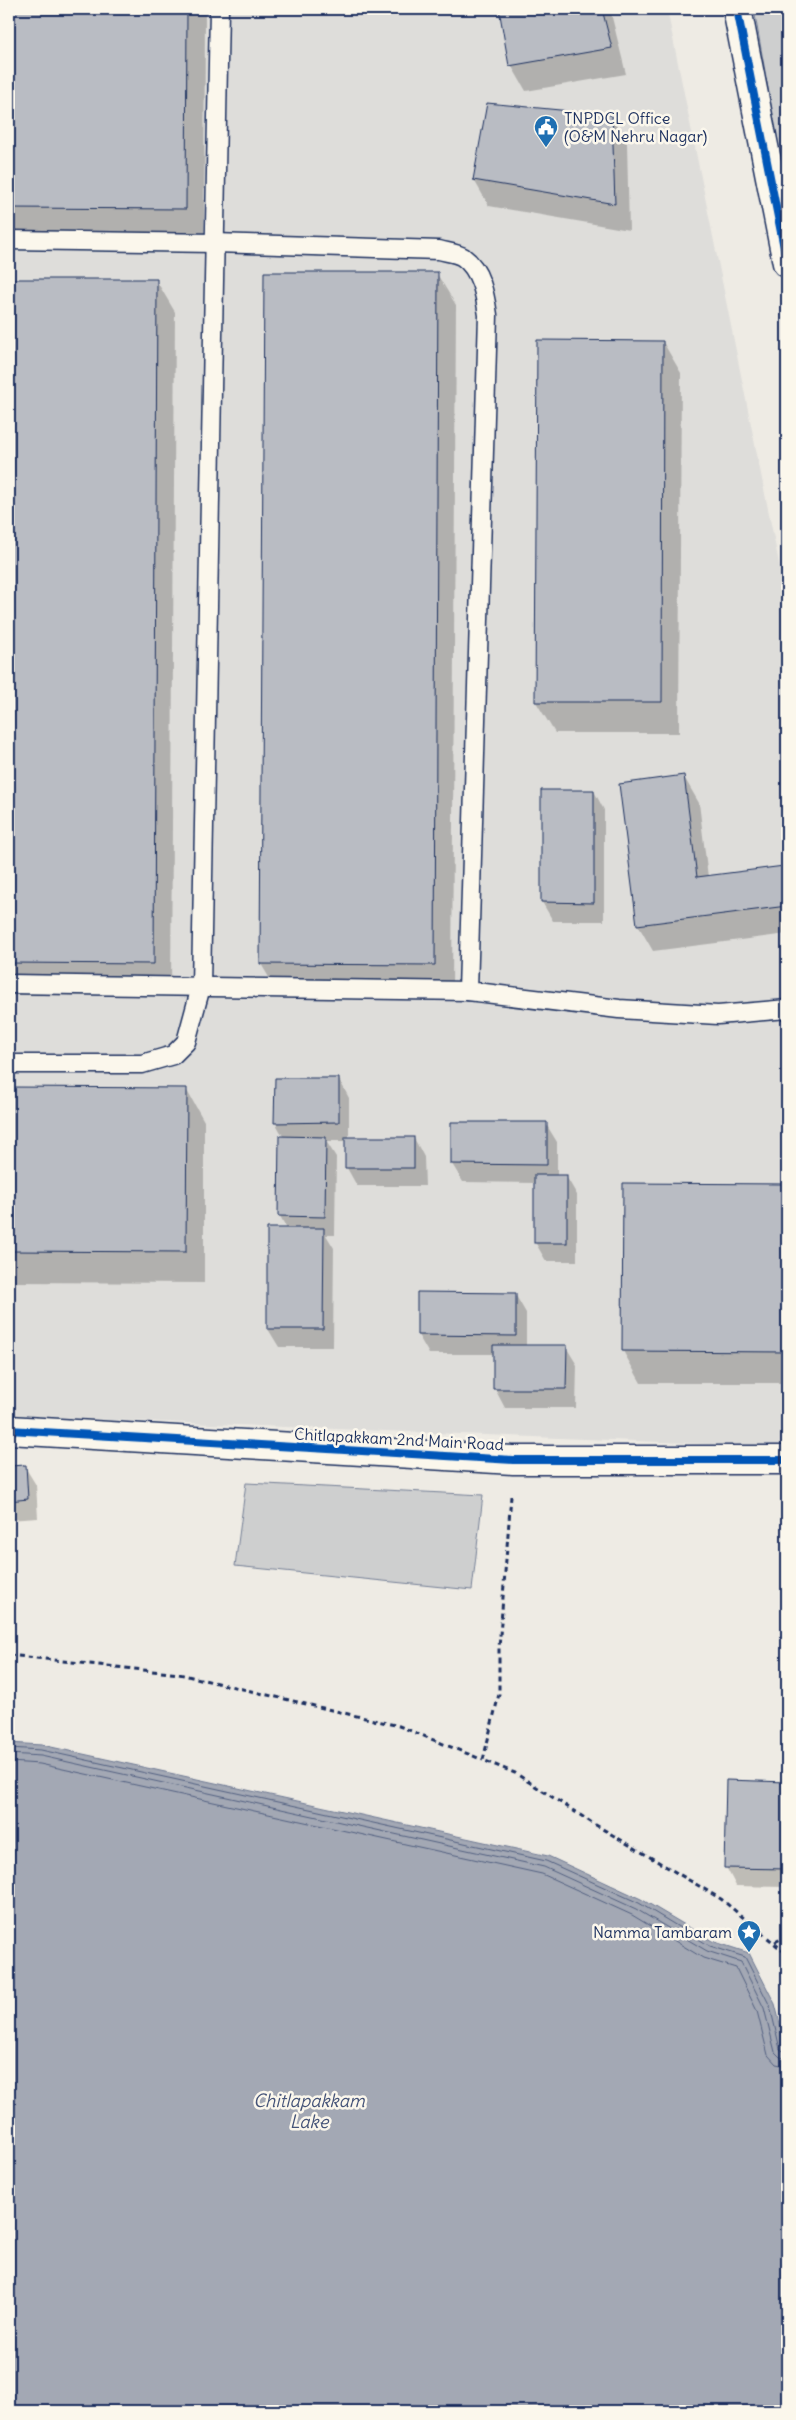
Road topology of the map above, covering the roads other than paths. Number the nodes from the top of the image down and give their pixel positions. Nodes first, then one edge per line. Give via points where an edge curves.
1 (219, 9) edge
2 (738, 9) edge
3 (9, 240) edge
4 (215, 243) junction
5 (787, 263) edge
6 (9, 984) edge
7 (201, 988) junction
8 (468, 991) junction
9 (787, 1009) edge
10 (9, 1064) edge
11 (9, 1430) edge
12 (787, 1460) edge

1 - 4 lane
2 - 5 street
3 - 4 lane
4 - 7 lane
4 - 8 lane via 439,250 462,256 476,272 485,293 488,315
6 - 7 lane
7 - 8 lane
7 - 10 lane via 186,1042 173,1055 142,1064
8 - 9 lane via 629,1010 718,1015
11 - 12 street, Chitlapakkam 2nd Main Road via 512,1460

